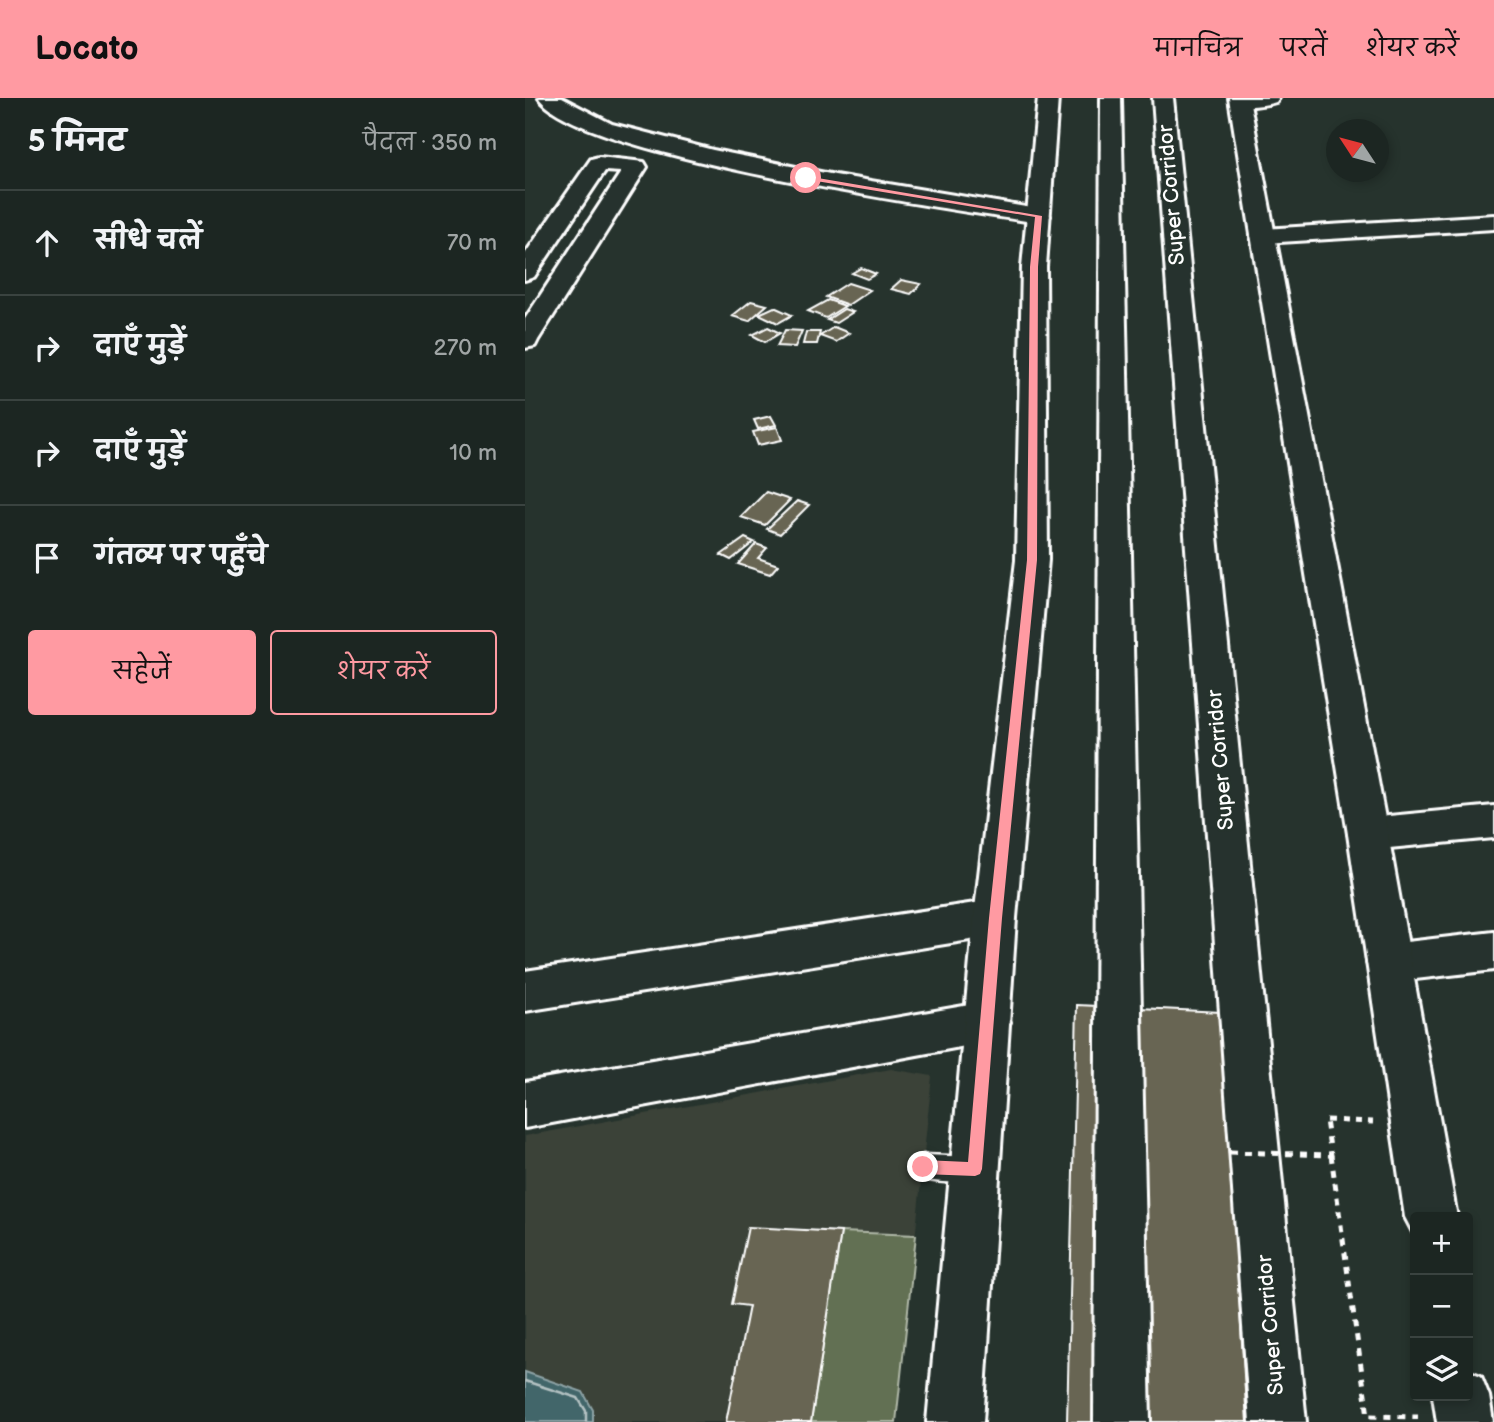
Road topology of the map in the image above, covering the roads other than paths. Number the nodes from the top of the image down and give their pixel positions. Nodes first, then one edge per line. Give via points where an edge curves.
1 (549, 98) edge
2 (1048, 98) edge
3 (1111, 98) edge
4 (1163, 98) edge
5 (1249, 99) edge
6 (1038, 216) junction
7 (1494, 222) edge
8 (1263, 236) junction
9 (525, 272) edge
10 (525, 340) edge
11 (1494, 822) edge
12 (1368, 834) junction
13 (995, 918) junction
14 (1494, 951) edge
15 (1389, 963) junction
16 (525, 991) edge
17 (987, 1022) junction
18 (525, 1105) edge
19 (923, 1167) dead end
20 (975, 1169) junction
21 (1430, 1212) edge
22 (1462, 1401) edge
23 (955, 1422) edge
24 (1122, 1422) edge
25 (1278, 1422) edge
26 (1465, 1422) edge

1 - 6 street via 559,107 657,145 806,178
2 - 6 street
3 - 24 street
4 - 25 street, Super Corridor
5 - 8 street
6 - 13 street via 1032,560
7 - 8 street
8 - 12 street
9 - 10 street via 599,164 636,167
11 - 12 street
12 - 15 street
13 - 16 street
13 - 17 street
14 - 15 street
15 - 21 street
17 - 18 street
17 - 20 street
19 - 20 lane
20 - 23 street
22 - 26 street

